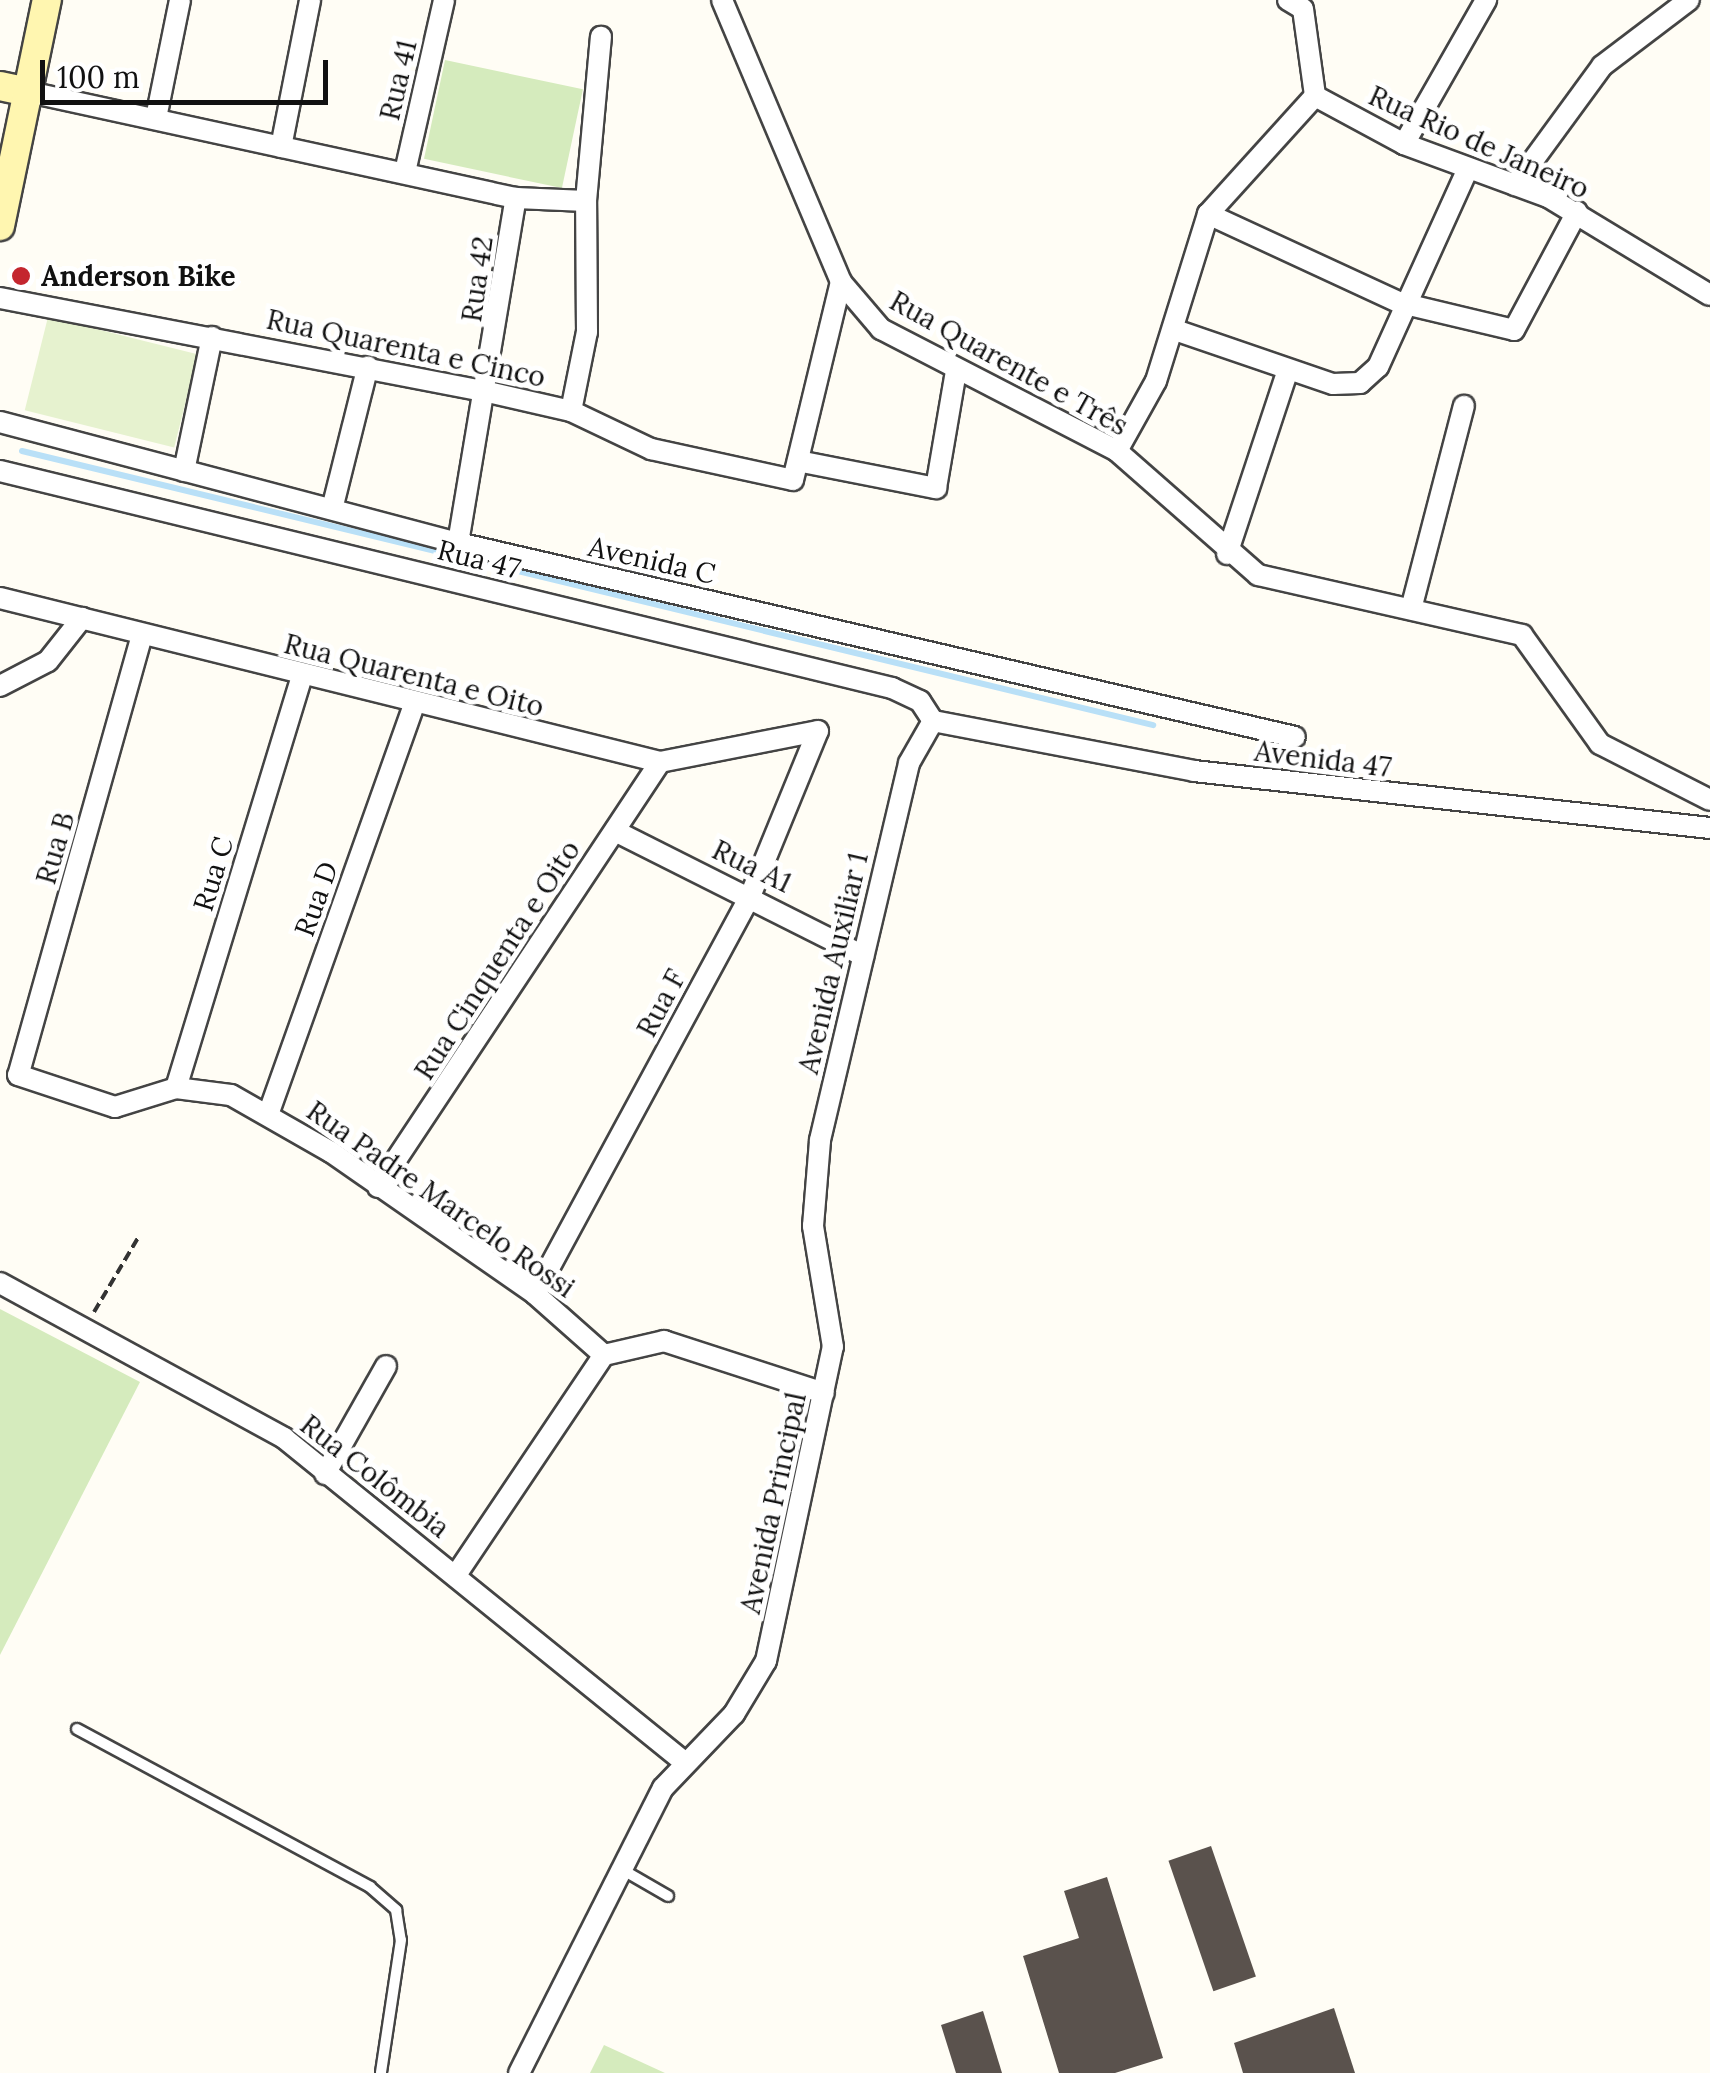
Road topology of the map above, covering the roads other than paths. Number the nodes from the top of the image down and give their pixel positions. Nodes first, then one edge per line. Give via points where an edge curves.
1 (47, 0) edge
2 (180, 0) edge
3 (310, 0) edge
4 (444, 0) edge
5 (722, 0) edge
6 (1288, 0) edge
7 (1486, 0) edge
8 (1689, 0) edge
9 (601, 36) dead end
10 (0, 86) edge
11 (29, 92) junction
12 (1314, 96) junction
13 (156, 118) junction
14 (1404, 144) junction
15 (280, 147) junction
16 (1467, 171) junction
17 (405, 172) junction
18 (1516, 184) junction
19 (516, 198) junction
20 (586, 201) junction
21 (1577, 212) junction
22 (1208, 214) junction
23 (0, 226) edge
24 (840, 282) junction
25 (1710, 295) edge
26 (0, 298) edge
27 (1401, 303) junction
28 (1175, 330) junction
29 (212, 337) junction
30 (368, 366) junction
31 (1288, 370) junction
32 (956, 371) junction
33 (488, 392) junction
34 (1464, 406) dead end
35 (571, 411) junction
36 (0, 422) edge
37 (1118, 451) junction
38 (184, 470) junction
39 (796, 470) junction
40 (0, 471) edge
41 (332, 509) junction
42 (458, 543) junction
43 (1227, 554) junction
44 (0, 598) edge
45 (1411, 609) junction
46 (82, 618) junction
47 (142, 635) junction
48 (302, 675) junction
49 (0, 686) edge
50 (414, 704) junction
51 (933, 720) junction
52 (818, 731) joint
53 (1295, 737) dead end
54 (660, 762) junction
55 (1710, 800) edge
56 (1710, 828) edge
57 (615, 831) junction
58 (751, 894) junction
59 (862, 956) junction
60 (18, 1075) joint
61 (176, 1088) junction
62 (269, 1112) junction
63 (378, 1187) junction
64 (813, 1226) joint
65 (0, 1283) edge
66 (536, 1294) junction
67 (604, 1355) junction
68 (386, 1366) dead end
69 (824, 1394) junction
70 (325, 1474) junction
71 (456, 1575) junction
72 (77, 1729) dead end
73 (682, 1761) junction
74 (622, 1870) junction
75 (668, 1896) dead end
76 (381, 2073) edge
77 (519, 2073) edge

1 - 11 street
2 - 13 street
3 - 15 street
4 - 17 street, Rua 41
5 - 24 street, Rua Quarente e Três
6 - 12 street via 1303,8
7 - 14 street
8 - 18 street via 1602,66
9 - 20 street
10 - 11 street
11 - 13 street
11 - 23 street
12 - 14 street, Rua Rio de Janeiro
12 - 22 street
13 - 15 street
14 - 16 street, Rua Rio de Janeiro
15 - 17 street
16 - 18 street, Rua Rio de Janeiro
16 - 27 street
17 - 19 street
18 - 21 street, Rua Rio de Janeiro
19 - 20 street
19 - 33 street, Rua 42
20 - 35 street via 587,332
21 - 25 street, Rua Rio de Janeiro
21 - 27 street via 1514,330
22 - 27 street
22 - 28 street
24 - 32 street, Rua Quarente e Três via 880,329
24 - 39 street
26 - 29 street, Rua Quarenta e Cinco
27 - 31 street via 1378,367 1360,383
28 - 31 street
28 - 37 street
29 - 30 street, Rua Quarenta e Cinco
29 - 38 street
30 - 33 street, Rua Quarenta e Cinco
30 - 41 street
31 - 43 street
32 - 37 street, Rua Quarente e Três
32 - 39 street, Rua Quarenta e Cinco via 936,488
33 - 35 street, Rua Quarenta e Cinco
33 - 42 street, Rua 42
34 - 45 street
35 - 39 street, Rua Quarenta e Cinco via 651,449
36 - 38 street, Avenida C
37 - 43 street, Rua Quarente e Três
38 - 41 street, Avenida C
40 - 51 street, Rua 47 via 892,688 920,701
41 - 42 street, Avenida C
42 - 53 street, Avenida C
43 - 45 street, Rua Quarente e Três via 1298,588
44 - 46 street, Rua Quarenta e Oito
45 - 55 street, Rua Quarente e Três via 1522,635 1600,744
46 - 47 street, Rua Quarenta e Oito
46 - 49 street via 48,661
47 - 48 street, Rua Quarenta e Oito
47 - 60 street, Rua B
48 - 50 street, Rua Quarenta e Oito
48 - 61 street, Rua C
50 - 54 street, Rua Quarenta e Oito
50 - 62 street, Rua D
51 - 56 street, Avenida 47 via 1194,772
51 - 59 street, Avenida Auxiliar 1 via 908,764
52 - 54 street, Rua Quarenta e Oito
52 - 58 street, Rua F
54 - 57 street, Rua Cinquenta e Oito
57 - 58 street, Rua A1
57 - 63 street, Rua Cinquenta e Oito
58 - 59 street, Rua A1
58 - 66 street, Rua F
59 - 64 street, Avenida Auxiliar 1 via 820,1140
60 - 61 street, Rua Padre Marcelo Rossi via 115,1107
61 - 62 street, Rua Padre Marcelo Rossi via 203,1087
62 - 63 street, Rua Padre Marcelo Rossi
63 - 66 street, Rua Padre Marcelo Rossi
64 - 69 street, Avenida Principal via 833,1309
65 - 70 street, Rua Colômbia via 239,1408
66 - 67 street, Rua Padre Marcelo Rossi
67 - 69 street via 664,1341
67 - 71 street
68 - 70 street
69 - 73 street, Avenida Principal via 763,1671 734,1714
70 - 71 street, Rua Colômbia
71 - 73 street, Rua Colômbia
72 - 76 lane via 388,1902 402,1940
73 - 74 street, Avenida Principal
74 - 75 lane
74 - 77 street

